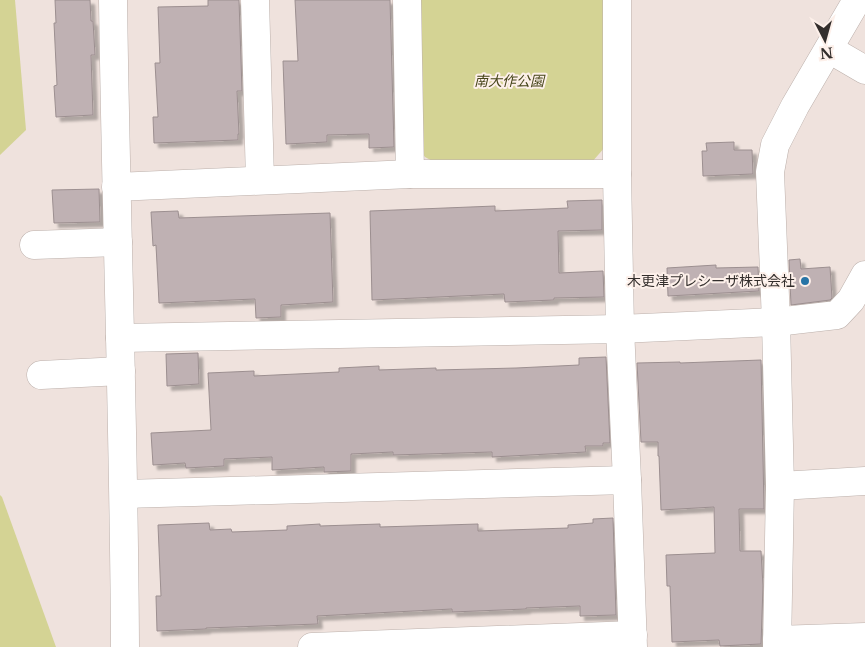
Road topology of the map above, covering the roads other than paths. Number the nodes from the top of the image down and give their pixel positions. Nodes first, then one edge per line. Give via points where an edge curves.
1 (113, 0) edge
2 (254, 0) edge
3 (407, 0) edge
4 (617, 0) edge
5 (857, 0) edge
6 (828, 49) junction
7 (865, 70) edge
8 (410, 174) junction
9 (617, 174) junction
10 (260, 180) junction
11 (116, 187) junction
12 (118, 242) junction
13 (34, 245) dead end
14 (865, 275) edge
15 (776, 322) junction
16 (620, 329) junction
17 (120, 338) junction
18 (121, 371) junction
19 (41, 375) dead end
20 (627, 480) junction
21 (865, 481) edge
22 (780, 486) junction
23 (124, 494) junction
24 (865, 637) edge
25 (633, 641) edge
26 (777, 644) edge
27 (125, 647) edge
28 (312, 647) edge

1 - 11 street
2 - 10 street
3 - 8 street
4 - 9 street
5 - 6 street
6 - 7 street
6 - 15 street via 773,144 770,172
8 - 9 street
8 - 10 street
9 - 16 street
10 - 11 street
11 - 12 street
12 - 13 street
12 - 17 street
14 - 15 street via 851,300 836,315
15 - 16 street
15 - 22 street
16 - 17 street
16 - 20 street
17 - 18 street
18 - 19 street
18 - 23 street
20 - 23 street
20 - 25 street
21 - 22 street
22 - 26 street
23 - 27 street
24 - 26 street
25 - 28 street

